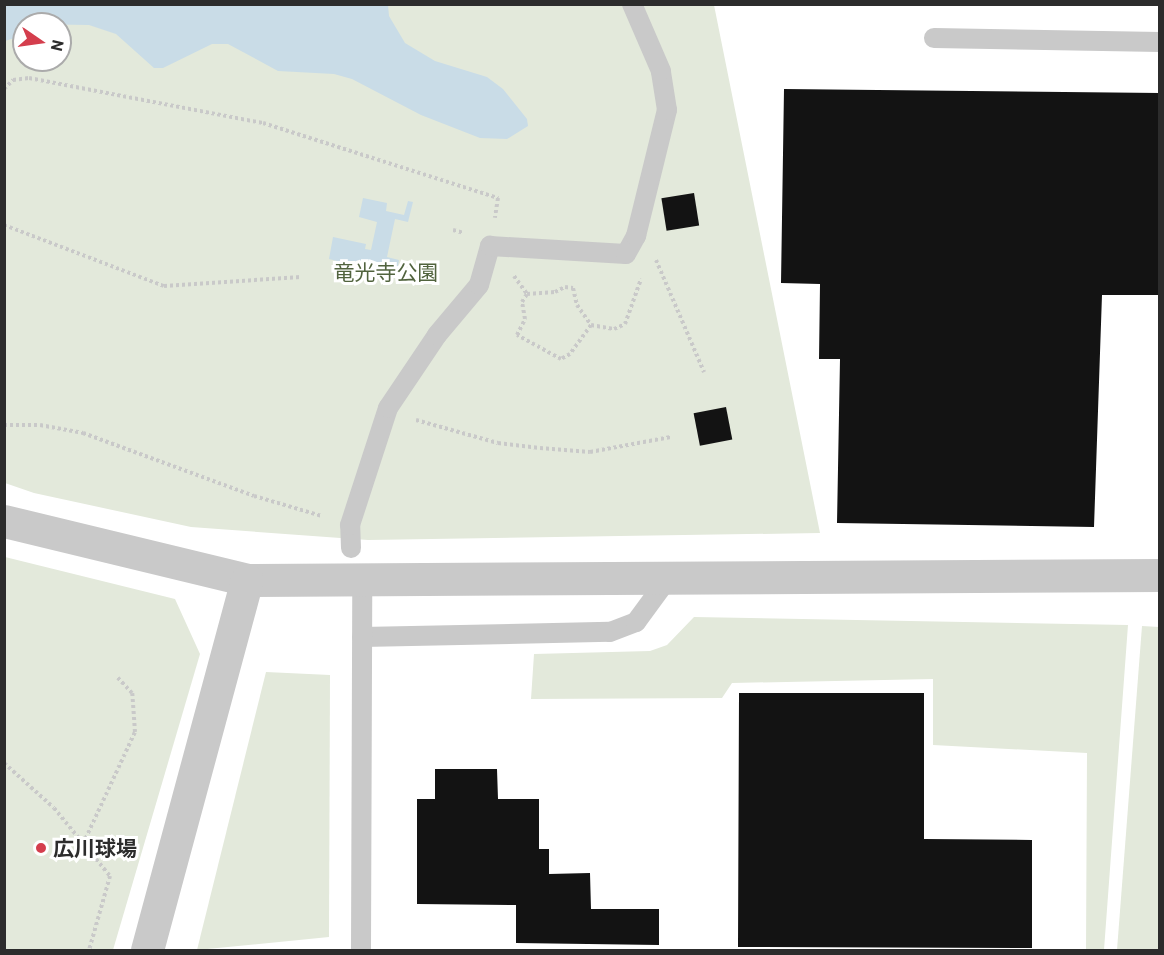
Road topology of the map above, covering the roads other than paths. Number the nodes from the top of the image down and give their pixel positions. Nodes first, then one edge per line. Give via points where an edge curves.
1 (632, 4) edge
2 (934, 38) dead end
3 (1160, 42) edge
4 (4, 521) edge
5 (356, 562) junction
6 (1160, 575) edge
7 (669, 577) junction
8 (247, 580) junction
9 (362, 637) junction
10 (147, 951) edge
11 (361, 951) edge

1 - 5 lane via 661,71 667,110 639,220 626,254 490,246 479,285 438,335 387,412 350,525
2 - 3 lane
4 - 8 street
5 - 7 street
5 - 8 street
5 - 9 lane
6 - 7 street
7 - 9 lane via 636,622 610,632
8 - 10 street
9 - 11 lane

